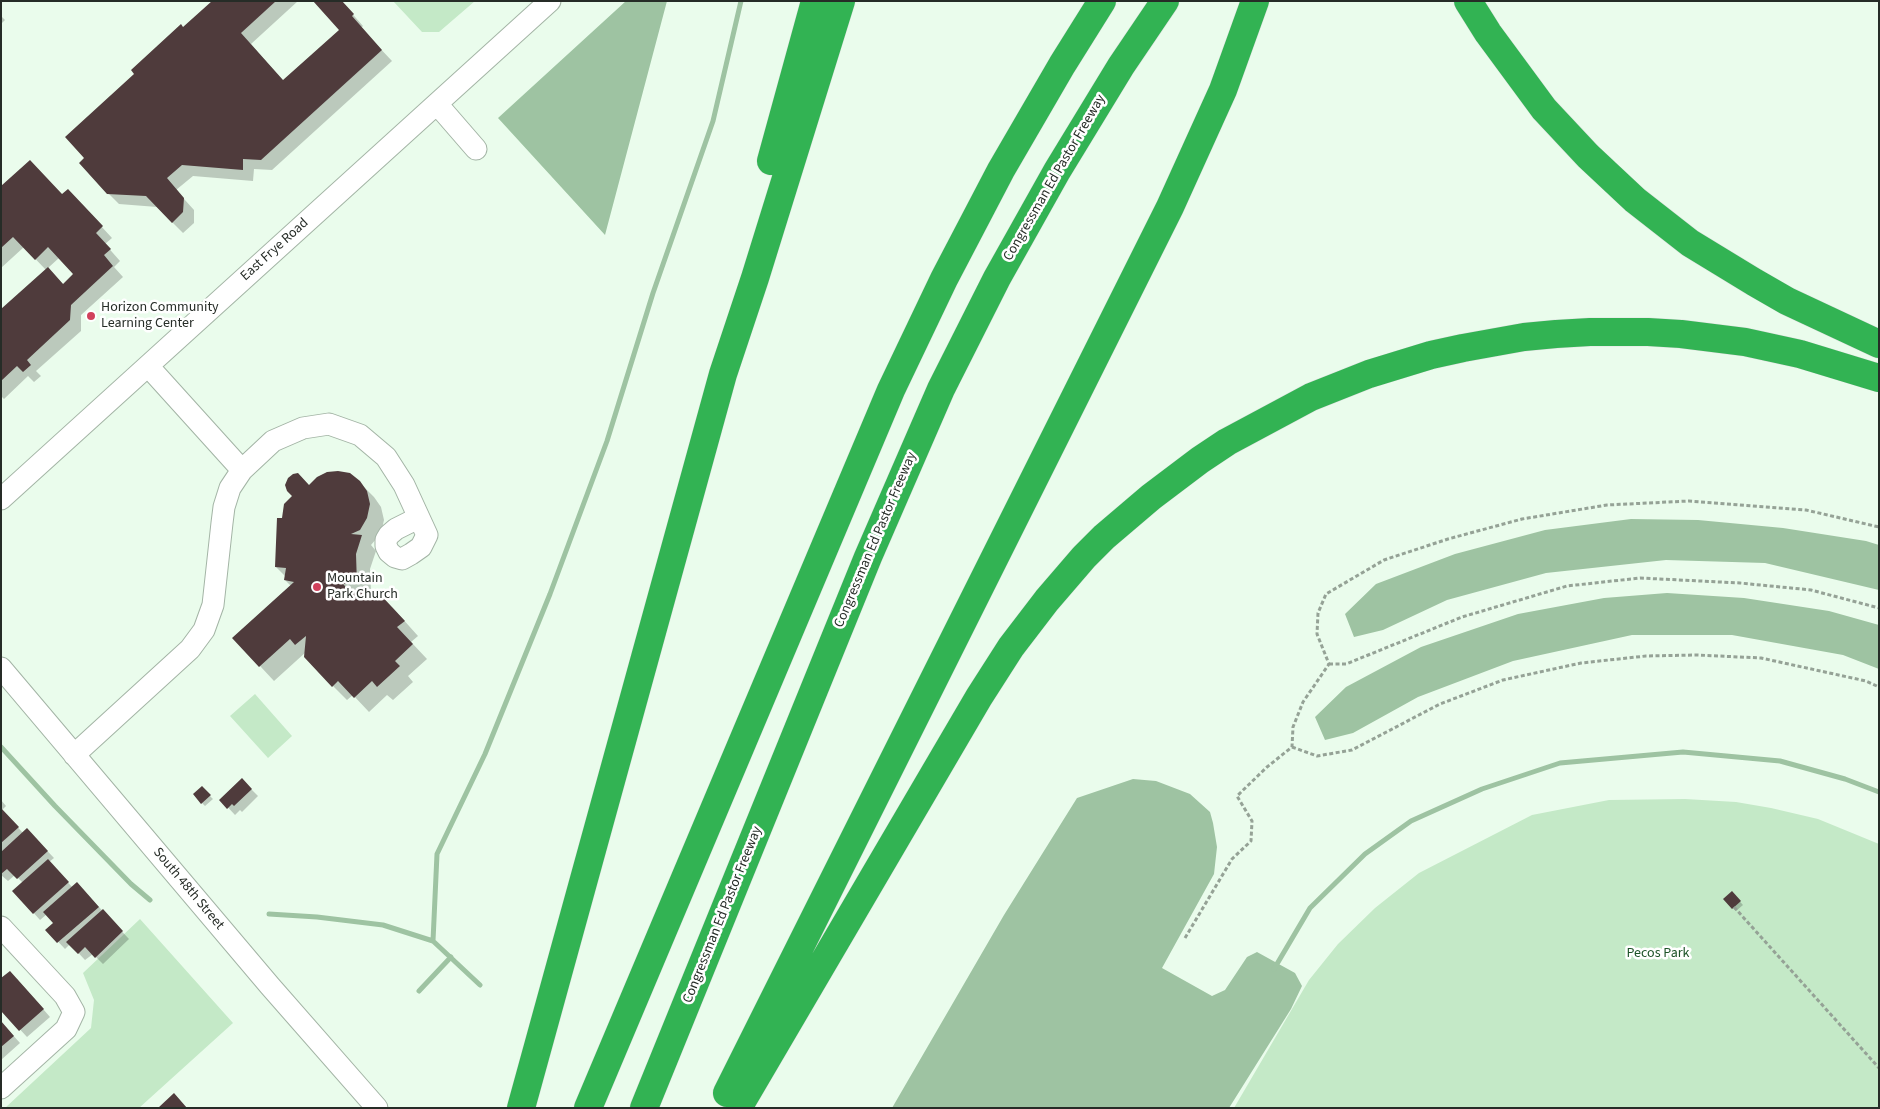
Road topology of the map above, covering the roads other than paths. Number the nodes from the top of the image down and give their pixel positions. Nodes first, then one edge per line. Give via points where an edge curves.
1 (550, 1) edge
2 (815, 1) edge
3 (841, 1) edge
4 (1102, 1) edge
5 (1165, 1) edge
6 (1255, 1) edge
7 (1468, 1) edge
8 (437, 104) junction
9 (476, 149) dead end
10 (1879, 344) edge
11 (148, 366) junction
12 (723, 374) junction
13 (1879, 378) edge
14 (242, 470) junction
15 (1, 499) edge
16 (418, 518) dead end
17 (1, 668) edge
18 (74, 755) junction
19 (1, 926) edge
20 (1, 1088) edge
21 (377, 1108) edge
22 (521, 1108) edge
23 (588, 1108) edge
24 (644, 1108) edge
25 (720, 1108) edge
26 (738, 1108) edge

1 - 8 street, East Frye Road
2 - 12 highway via 741,273
3 - 12 highway
4 - 23 highway via 1005,163 890,390
5 - 24 highway, Congressman Ed Pastor Freeway via 1057,171 996,278 941,389 868,557
6 - 25 highway via 1223,90 1170,207
7 - 10 highway via 1544,109 1634,200 1690,243 1754,282
8 - 9 street
8 - 11 street, East Frye Road
11 - 14 street
11 - 15 street, East Frye Road
12 - 22 highway
13 - 26 highway via 1800,354 1681,334 1590,332 1524,337 1431,355 1376,371 1311,397 1227,442 1126,517 1084,557 1028,623 979,697
14 - 16 street via 273,441 303,428 329,424 360,434 386,457 404,485
14 - 18 street via 230,488 224,507 213,605 204,630 190,649
17 - 18 street, South 48th Street
18 - 21 street, South 48th Street
19 - 20 street via 65,996 74,1012 66,1029

